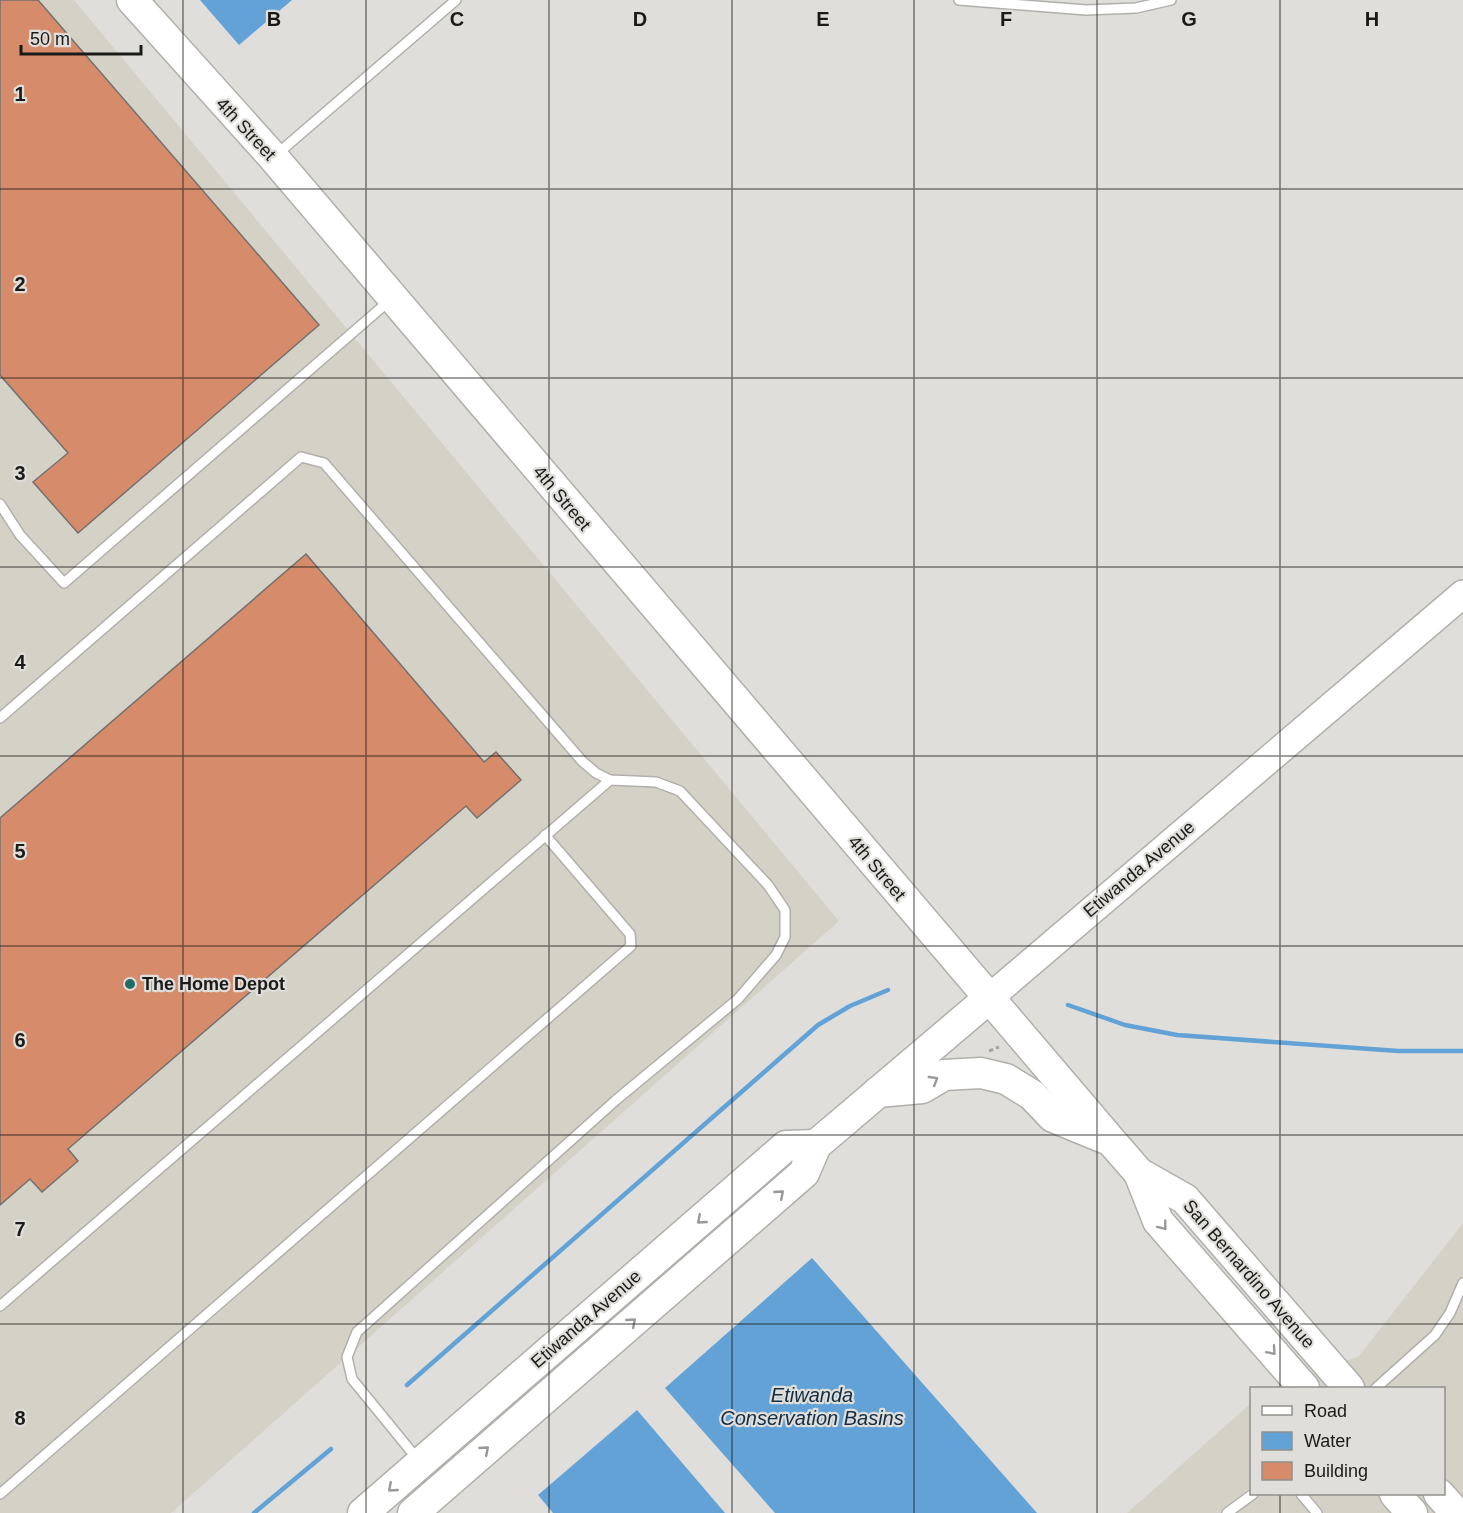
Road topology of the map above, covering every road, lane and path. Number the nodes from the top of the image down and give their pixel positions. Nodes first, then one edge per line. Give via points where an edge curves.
1 (132, 0) edge
2 (456, 0) edge
3 (959, 0) edge
4 (1171, 0) edge
5 (273, 158) junction
6 (393, 298) junction
7 (0, 504) edge
8 (1463, 594) edge
9 (0, 718) edge
10 (610, 780) junction
11 (545, 835) junction
12 (988, 999) junction
13 (878, 1092) junction
14 (1112, 1142) junction
15 (1138, 1173) junction
16 (1463, 1283) edge
17 (0, 1306) edge
18 (1302, 1387) edge
19 (1347, 1387) edge
20 (1378, 1387) edge
21 (431, 1476) junction
22 (0, 1494) edge
23 (1252, 1495) edge
24 (1301, 1495) edge
25 (1396, 1495) edge
26 (1440, 1495) edge
27 (363, 1513) edge
28 (413, 1513) edge
29 (1227, 1513) edge
30 (1317, 1513) edge
31 (1412, 1513) edge
32 (1456, 1513) edge

1 - 5 main road, 4th Street
2 - 5 lane
3 - 4 lane via 1086,10 1136,8
5 - 6 main road, 4th Street
6 - 7 lane via 64,583 20,535
6 - 12 main road, 4th Street
8 - 12 main road, Etiwanda Avenue
9 - 10 lane via 301,457 324,463 582,761
10 - 11 lane
10 - 21 lane via 656,782 680,791 768,885 785,910 785,937 776,955 738,999 616,1100 357,1332 347,1357 352,1379
11 - 17 lane
11 - 22 lane via 630,934 631,946
12 - 13 main road, Etiwanda Avenue
12 - 14 main road, San Bernardino Avenue
13 -> 14 main road via 922,1088 944,1075 981,1073 1006,1078 1032,1095 1053,1117
13 - 21 main road, Etiwanda Avenue via 816,1145 786,1146
14 - 15 main road, San Bernardino Avenue
15 -> 18 main road, San Bernardino Avenue via 1158,1221
15 - 19 main road, San Bernardino Avenue via 1185,1199
16 - 20 lane via 1436,1335
21 -> 27 main road, Etiwanda Avenue
21 - 28 main road, Etiwanda Avenue
23 - 29 lane
24 - 30 lane
25 - 31 main road
26 - 32 main road

